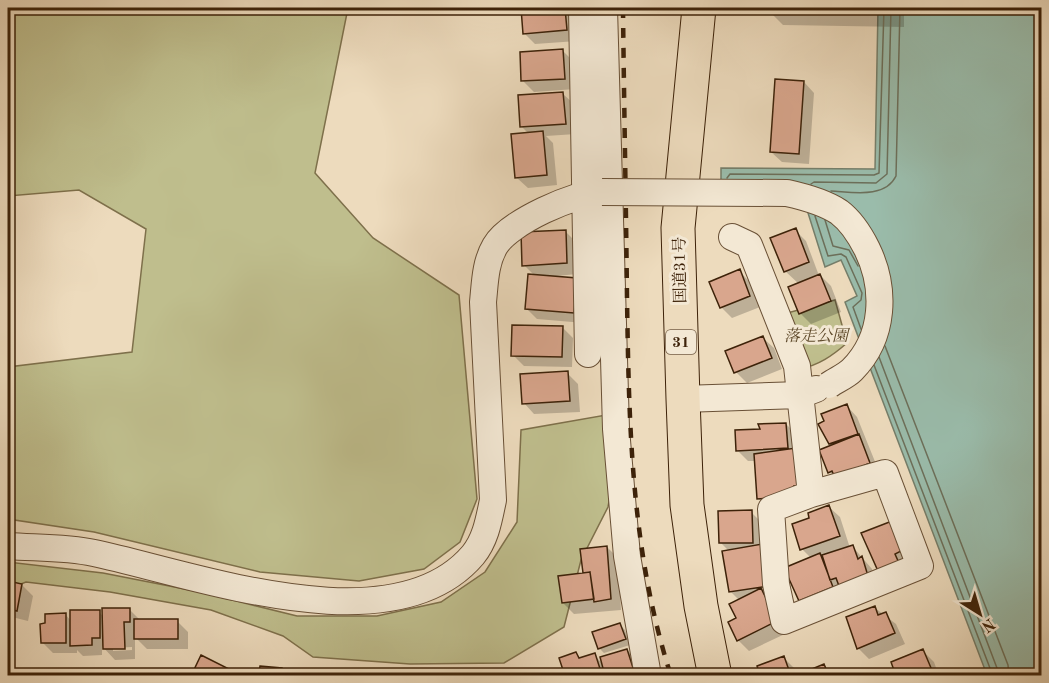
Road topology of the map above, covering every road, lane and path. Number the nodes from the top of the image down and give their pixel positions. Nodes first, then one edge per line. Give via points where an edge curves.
1 (582, 8) edge
2 (604, 8) edge
3 (699, 8) edge
4 (593, 192) junction
5 (732, 237) dead end
6 (588, 354) dead end
7 (800, 395) junction
8 (682, 399) junction
9 (812, 494) junction
10 (8, 546) edge
11 (648, 675) edge
12 (715, 675) edge

1 - 4 street
2 - 11 street via 616,429 627,556
3 - 8 highway, 国道31号 / 31 via 678,228
4 - 6 street
4 - 7 street, bridge via 787,193 813,199 840,213 861,237 876,268 881,311 868,347 852,370 829,385
4 - 10 street via 531,216 495,245 486,269 483,302 494,500 487,530 473,555 450,574 417,593 382,599 326,600 261,595 91,553
5 - 7 street via 749,245 797,366
7 - 8 street
7 - 9 street
8 - 12 highway, 国道31号 / 31 via 687,505
9 - 9 street via 885,473 921,566 784,621 776,584 771,509

